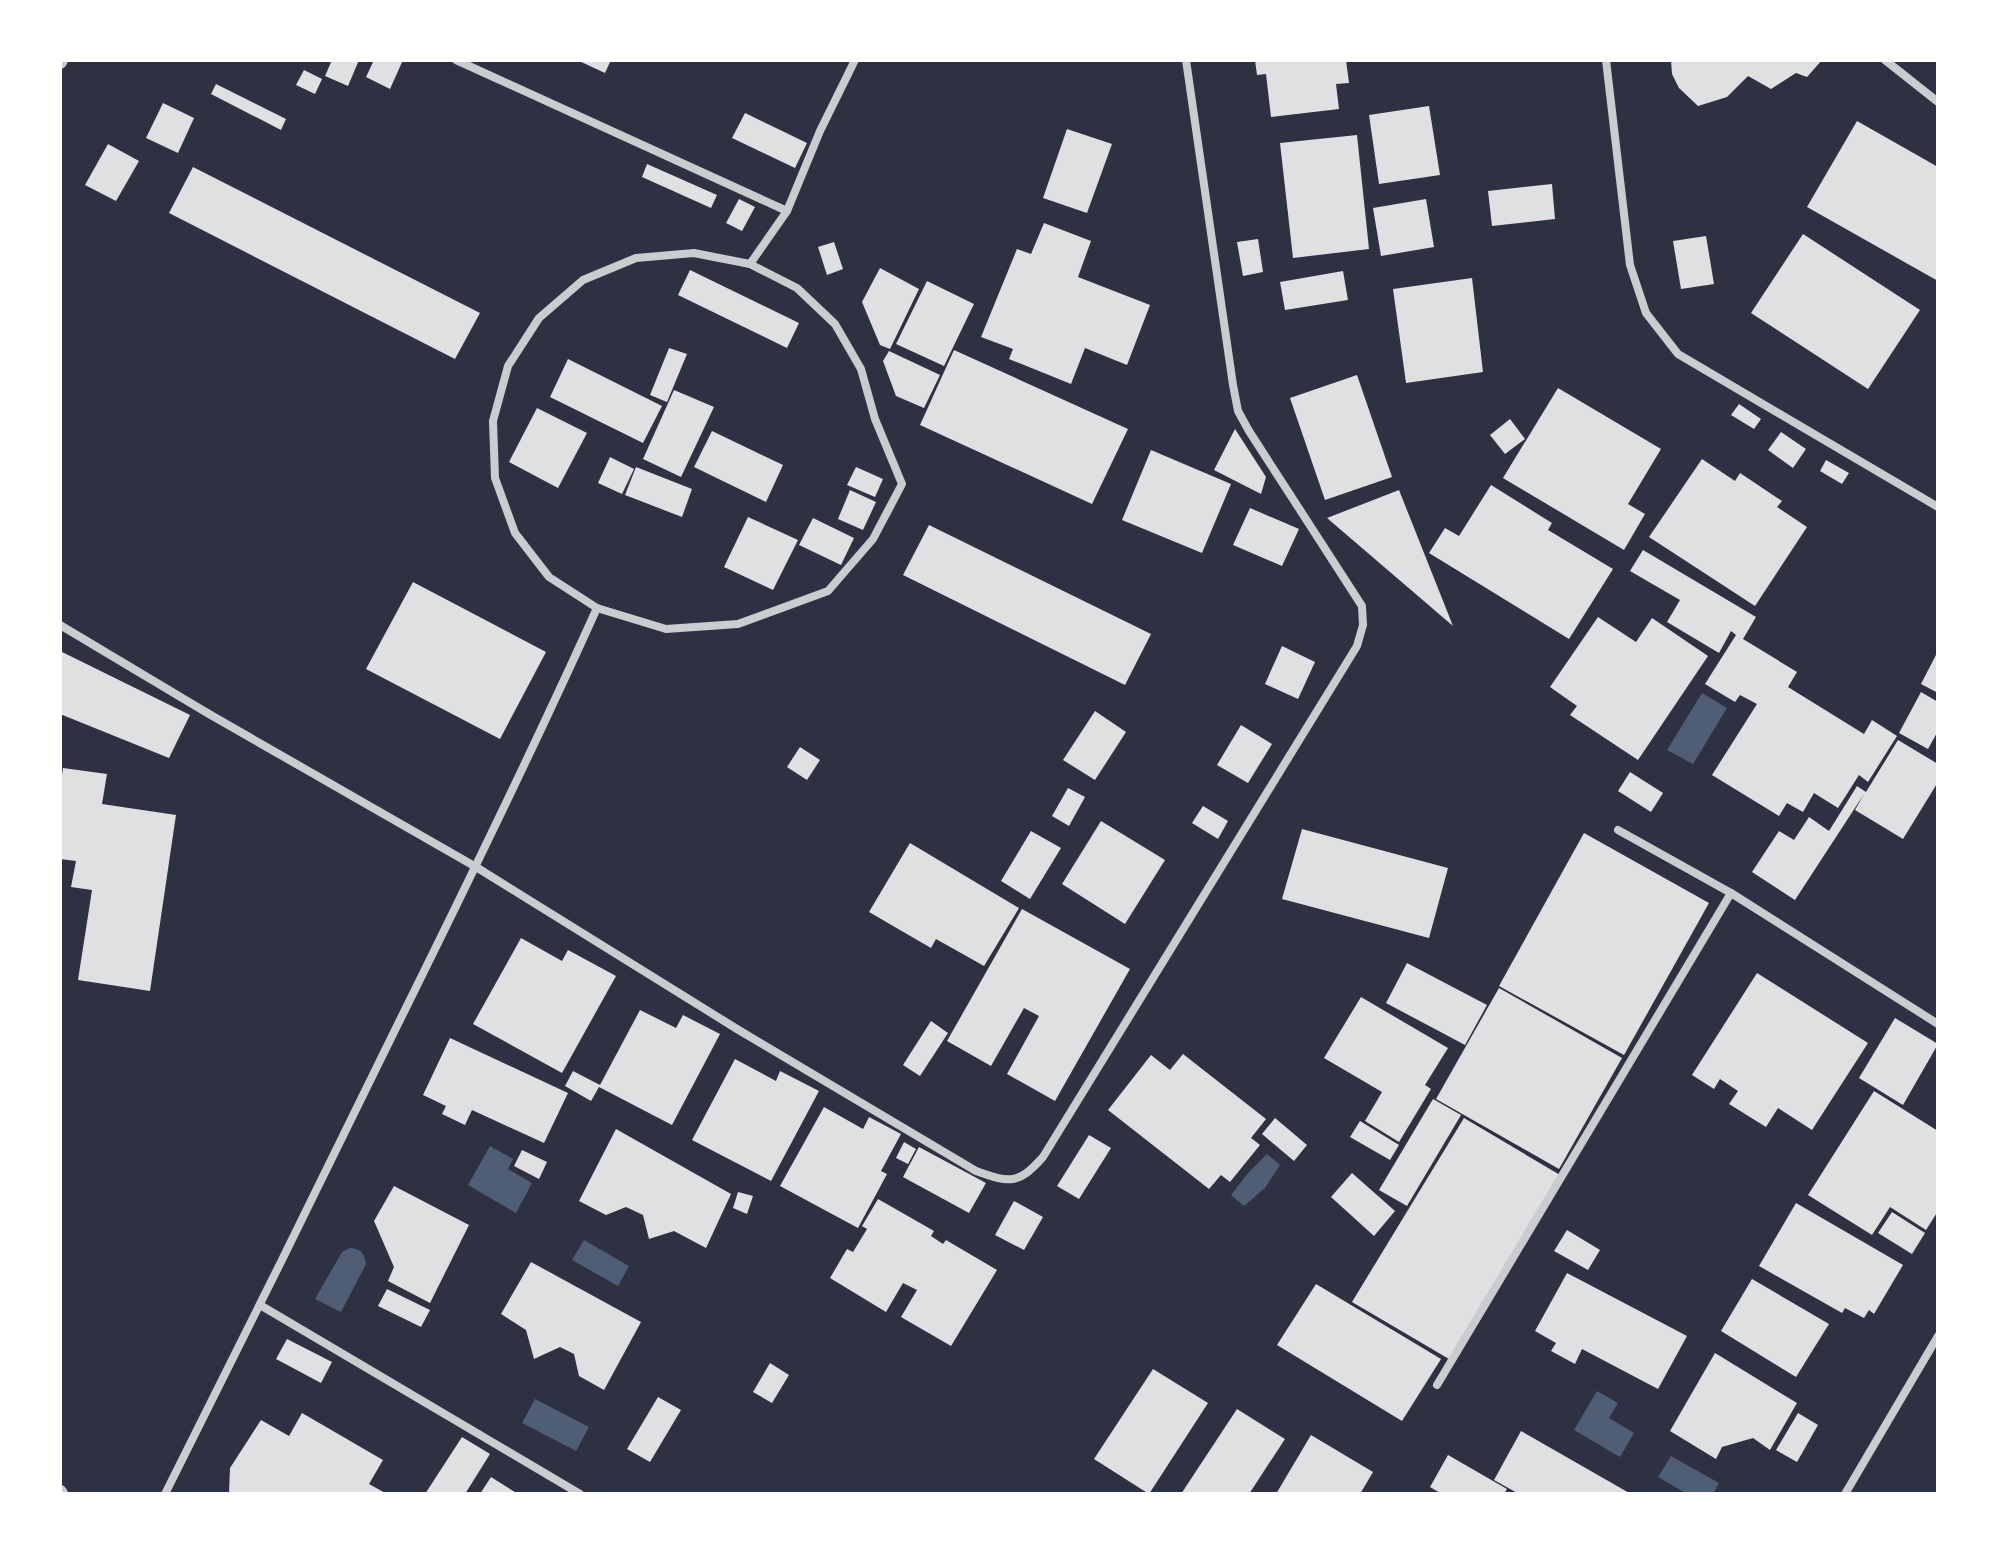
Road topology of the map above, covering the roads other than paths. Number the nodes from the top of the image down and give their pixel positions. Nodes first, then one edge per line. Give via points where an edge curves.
1 (456, 60) edge
2 (855, 60) edge
3 (1186, 60) edge
4 (1606, 60) edge
5 (1885, 60) edge
6 (1938, 102) edge
7 (787, 211) junction
8 (750, 264) junction
9 (1938, 507) edge
10 (597, 608) junction
11 (60, 625) edge
12 (1618, 830) dead end
13 (476, 867) junction
14 (1731, 893) junction
15 (1938, 1024) edge
16 (260, 1305) junction
17 (1938, 1336) edge
18 (1437, 1385) dead end
19 (165, 1494) edge
20 (580, 1494) edge
21 (1845, 1494) edge

1 - 7 street
2 - 7 street
3 - 13 street via 1238,411 1362,606 1363,625 1357,646 1043,1157 1026,1176 1001,1180 976,1171
4 - 9 street via 1630,265 1646,313 1678,354
5 - 6 street
7 - 8 street
8 - 10 street via 694,253 636,258 583,280 539,318 508,366 493,421 495,478 515,533 549,577
8 - 10 street via 797,288 835,324 861,369 902,484 873,539 828,591 738,624 666,629
10 - 13 street
11 - 13 street
12 - 14 street
13 - 16 street
14 - 15 street
14 - 18 street
16 - 19 street
16 - 20 street
17 - 21 street

